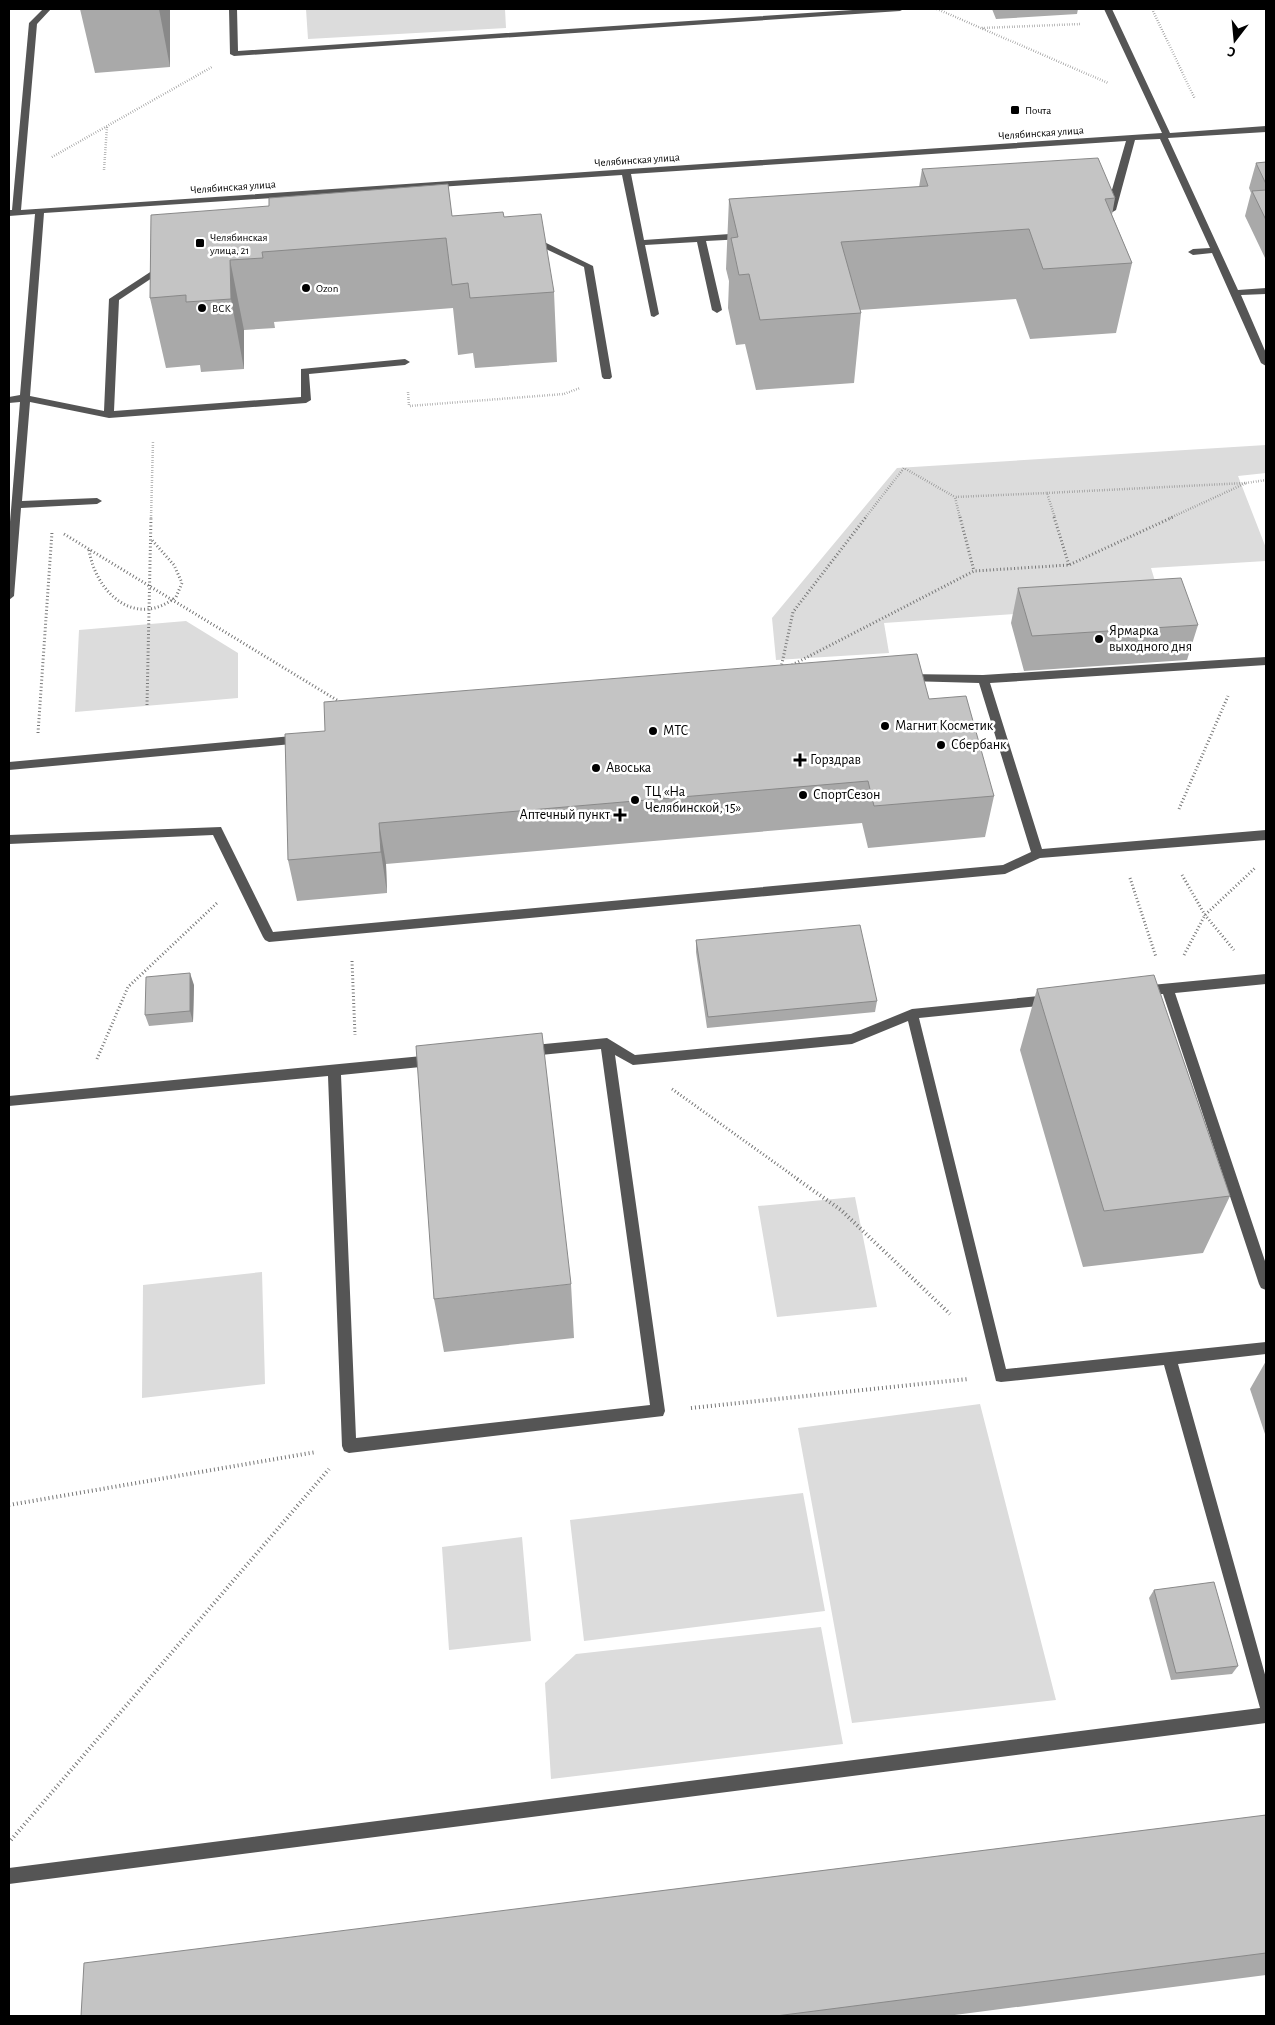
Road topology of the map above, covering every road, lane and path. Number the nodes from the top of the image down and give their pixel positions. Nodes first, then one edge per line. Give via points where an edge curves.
1 (47, 9) edge
2 (233, 9) edge
3 (900, 9) edge
4 (937, 9) edge
5 (1108, 9) edge
6 (1152, 9) edge
7 (1114, 22) junction
8 (980, 28) junction
9 (234, 54) junction
10 (1195, 99) dead end
11 (1151, 101) junction
12 (107, 126) junction
13 (1266, 129) edge
14 (1165, 136) junction
15 (1131, 138) junction
16 (104, 170) dead end
17 (626, 172) junction
18 (19, 176) junction
19 (40, 211) junction
20 (1101, 211) edge
21 (12, 213) edge
22 (757, 234) edge
23 (526, 236) edge
24 (702, 239) junction
25 (640, 242) junction
26 (1216, 250) junction
27 (1193, 252) dead end
28 (174, 259) edge
29 (1266, 290) edge
30 (1234, 293) junction
31 (717, 310) dead end
32 (654, 314) dead end
33 (405, 362) joint
34 (1266, 363) edge
35 (607, 377) joint
36 (24, 398) junction
37 (9, 400) edge
38 (109, 415) junction
39 (153, 445) dead end
40 (1266, 480) edge
41 (1246, 482) junction
42 (1047, 493) junction
43 (955, 497) junction
44 (97, 501) dead end
45 (16, 505) junction
46 (151, 539) junction
47 (89, 550) junction
48 (1069, 565) junction
49 (974, 571) junction
50 (150, 586) junction
51 (9, 596) edge
52 (172, 600) junction
53 (149, 610) junction
54 (1266, 661) edge
55 (896, 676) edge
56 (982, 680) junction
57 (343, 704) edge
58 (147, 705) dead end
59 (311, 739) edge
60 (36, 763) junction
61 (9, 766) edge
62 (1266, 835) edge
63 (9, 840) edge
64 (1120, 848) junction
65 (1038, 854) junction
66 (1260, 865) dead end
67 (242, 880) junction
68 (351, 929) junction
69 (1266, 979) edge
70 (1167, 989) junction
71 (1128, 993) edge
72 (1059, 999) edge
73 (912, 1014) junction
74 (607, 1043) junction
75 (634, 1060) junction
76 (357, 1068) junction
77 (334, 1070) junction
78 (82, 1094) junction
79 (9, 1101) edge
80 (1266, 1284) edge
81 (954, 1318) dead end
82 (1266, 1348) edge
83 (1169, 1358) junction
84 (1001, 1376) junction
85 (658, 1411) junction
86 (349, 1446) junction
87 (9, 1504) edge
88 (1266, 1705) edge
89 (1266, 1715) edge
90 (9, 1842) edge
91 (9, 1876) edge

1 - 18 street via 33,23
2 - 9 street
3 - 9 street
4 - 8 path
5 - 7 street
6 - 10 path
7 - 8 path
7 - 11 street
8 - 11 path
9 - 12 path
11 - 14 street
12 - 16 path
12 - 18 path
13 - 14 street, Челябинская улица
14 - 15 street, Челябинская улица
14 - 26 street
15 - 17 street, Челябинская улица
15 - 20 street via 1111,210
17 - 19 street, Челябинская улица
17 - 25 street
18 - 21 street
19 - 21 street, Челябинская улица
19 - 36 street
22 - 24 street
23 - 35 street via 588,266
24 - 25 street
24 - 31 street
25 - 32 street
26 - 27 street
26 - 30 street
28 - 38 street via 114,299
29 - 30 street
30 - 34 street
33 - 35 path via 409,406 564,394
33 - 38 street via 304,370 306,400
36 - 37 street
36 - 38 street
36 - 45 street
39 - 46 path
40 - 41 path
41 - 42 path
41 - 48 path
42 - 43 path
42 - 48 path
43 - 49 path
43 - 49 path via 904,468 793,612 781,672
44 - 45 street
45 - 51 street
46 - 50 path
46 - 52 path via 180,576 180,591
47 - 50 path
47 - 53 path via 90,565 113,597 130,608
47 - 60 path via 52,527
48 - 49 path
50 - 52 path
50 - 53 path
52 - 53 path
52 - 57 path
53 - 58 path
54 - 56 street
55 - 56 street
56 - 65 street
59 - 60 street
60 - 61 street
62 - 64 street
63 - 67 street via 216,830
64 - 65 street
64 - 70 path
65 - 68 street via 1005,869
66 - 70 path via 1205,915
67 - 68 street via 270,937
67 - 78 path via 128,987
68 - 76 path
69 - 70 street
70 - 71 street
70 - 80 street
72 - 73 street
73 - 75 street via 852,1039
73 - 84 street
74 - 75 street
74 - 76 street
74 - 85 street
75 - 81 path via 841,1210
76 - 77 street
77 - 78 street
77 - 86 street
78 - 79 street
82 - 83 street
83 - 84 street
83 - 88 street
84 - 85 path
85 - 86 street
86 - 87 path
86 - 90 path
89 - 91 street

